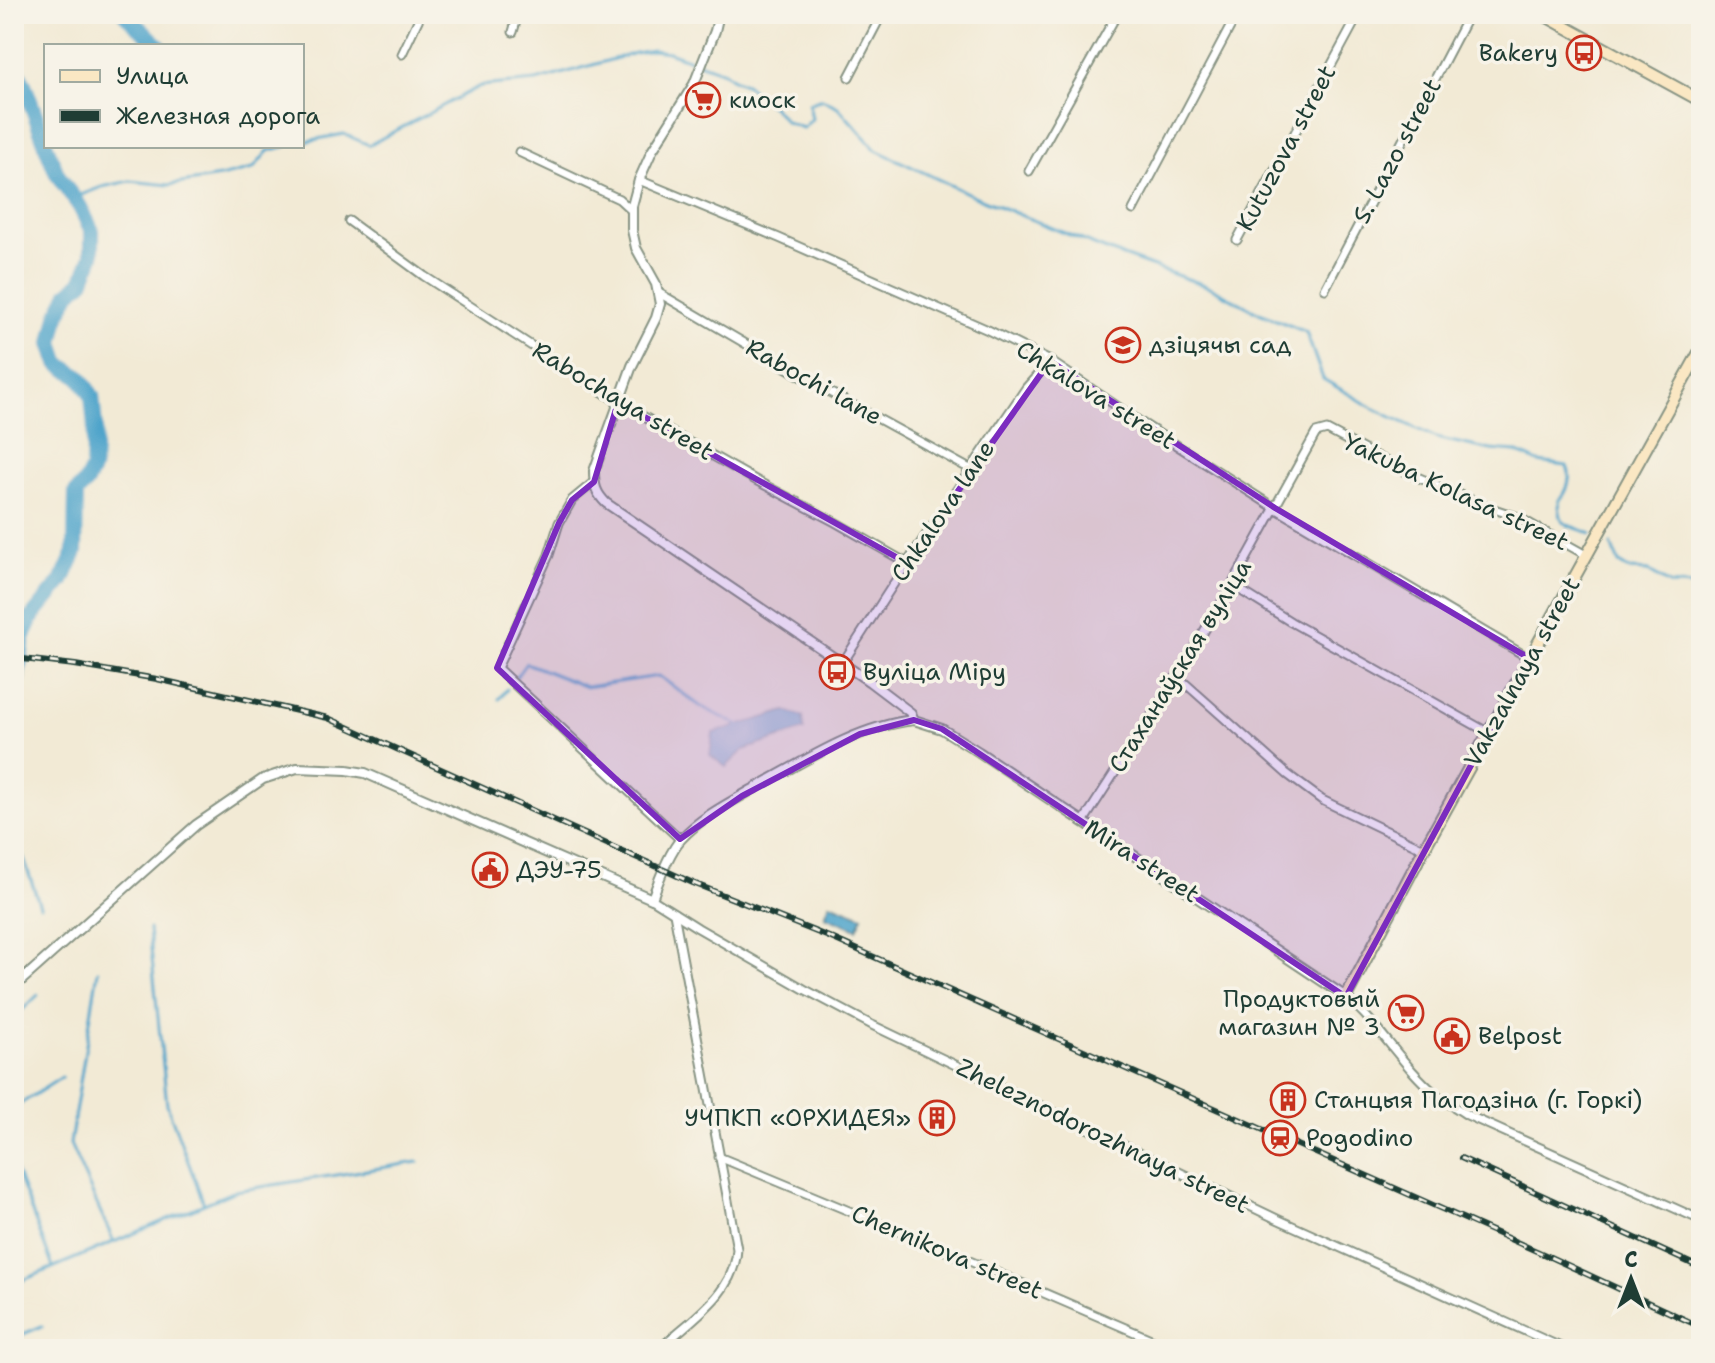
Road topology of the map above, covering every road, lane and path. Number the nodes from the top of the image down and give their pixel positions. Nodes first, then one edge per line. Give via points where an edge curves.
1 (421, 14) edge
2 (518, 14) edge
3 (719, 14) edge
4 (882, 14) edge
5 (1117, 14) edge
6 (1237, 14) edge
7 (1359, 14) edge
8 (1469, 14) edge
9 (1542, 14) edge
10 (513, 32) dead end
11 (402, 54) dead end
12 (849, 77) dead end
13 (1701, 101) edge
14 (519, 152) dead end
15 (1029, 171) dead end
16 (639, 180) junction
17 (631, 210) junction
18 (1133, 210) dead end
19 (349, 221) dead end
20 (1237, 240) dead end
21 (1325, 289) dead end
22 (659, 293) junction
23 (1701, 349) edge
24 (1050, 361) junction
25 (618, 402) junction
26 (970, 469) junction
27 (594, 482) junction
28 (1275, 508) junction
29 (1586, 555) junction
30 (907, 563) junction
31 (1232, 585) junction
32 (1529, 658) junction
33 (842, 664) junction
34 (1177, 676) junction
35 (914, 720) junction
36 (1489, 733) junction
37 (1083, 822) junction
38 (680, 839) junction
39 (1424, 849) junction
40 (652, 899) junction
41 (674, 913) junction
42 (14, 987) edge
43 (1346, 997) junction
44 (719, 1157) junction
45 (1701, 1220) edge
46 (664, 1349) edge
47 (1174, 1349) edge
48 (1565, 1349) edge

1 - 11 street
2 - 10 street
3 - 16 street via 694,84
4 - 12 street
5 - 15 street
6 - 18 street
7 - 20 street, Kutuzova street
8 - 21 street, S. Lazo street
9 - 13 main road
14 - 17 street via 619,199
16 - 17 street
16 - 24 street, Chkalova street
17 - 22 street via 636,248
19 - 25 street, Rabochaya street
22 - 25 street via 656,318
22 - 26 street, Rabochi lane
23 - 29 main road, Vakzalnaya street
24 - 26 street, Chkalova lane
24 - 28 street, Chkalova street
25 - 27 street
25 - 30 street, Rabochaya street
26 - 30 street, Chkalova lane
27 - 33 street, Mira street via 606,503
27 - 38 street via 572,500 559,523 497,668
28 - 29 street, Yakuba Kolasa street via 1316,433 1327,430 1410,474 1518,517
28 - 31 street, Стаханаўская вуліца
28 - 32 street, Chkalova street
29 - 32 main road, Vakzalnaya street
30 - 33 street, Chkalova lane
31 - 34 street, Стаханаўская вуліца
31 - 36 street
32 - 36 main road, Vakzalnaya street
33 - 35 street, Mira street
34 - 37 street, Стаханаўская вуліца
34 - 39 street via 1322,800
35 - 37 street, Mira street via 942,729
35 - 38 street via 879,726 801,763
36 - 39 main road, Vakzalnaya street
37 - 43 street, Mira street
38 - 40 street
39 - 43 main road, Vakzalnaya street
40 - 41 street, Zheleznodorozhnaya street
40 - 42 street via 365,773 297,768 263,779 196,825
41 - 44 street
41 - 48 street, Zheleznodorozhnaya street via 804,989 977,1076
43 - 45 street, Mira street via 1448,1103
44 - 46 street via 736,1263 721,1292
44 - 47 street, Chernikova street

